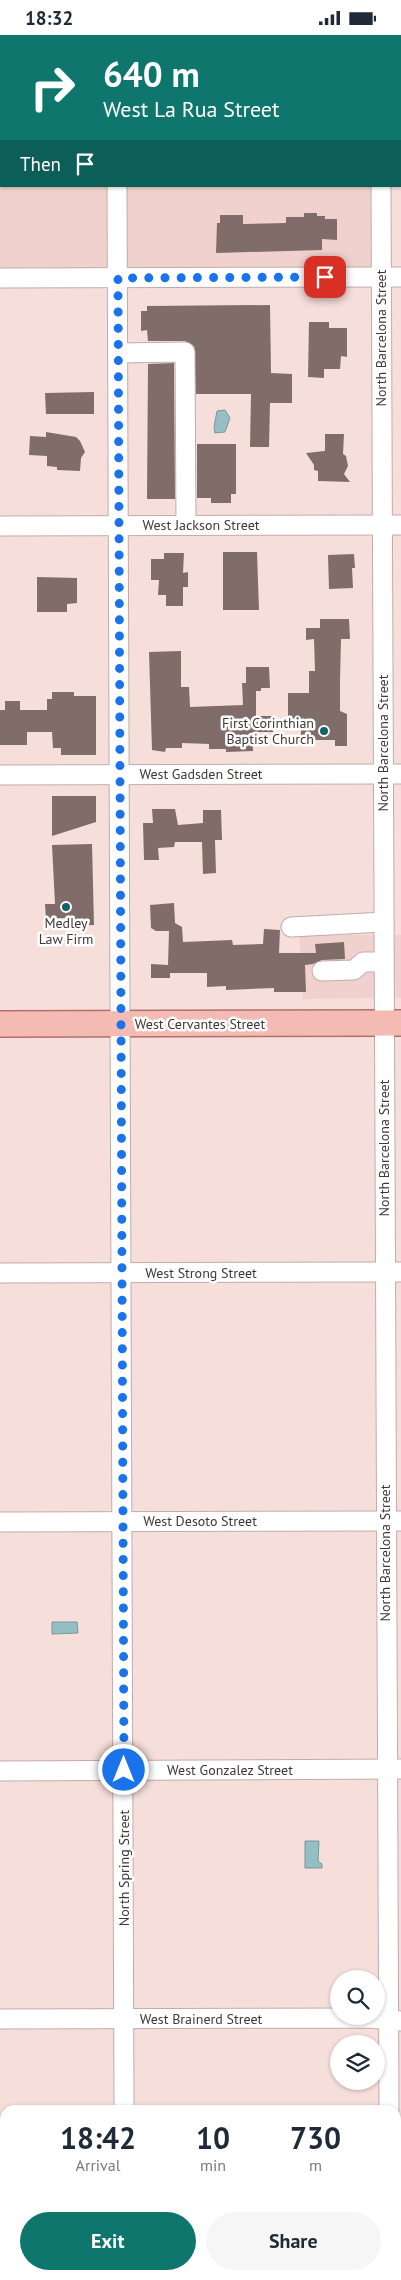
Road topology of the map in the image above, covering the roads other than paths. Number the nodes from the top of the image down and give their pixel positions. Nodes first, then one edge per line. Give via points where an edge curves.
1 (118, 187) edge
2 (380, 187) edge
3 (381, 277) junction
4 (401, 277) edge
5 (0, 278) edge
6 (118, 278) junction
7 (118, 353) junction
8 (119, 525) junction
9 (186, 525) junction
10 (382, 525) junction
11 (401, 525) edge
12 (0, 526) edge
13 (392, 774) edge
14 (0, 775) edge
15 (120, 775) junction
16 (384, 922) junction
17 (292, 927) dead end
18 (384, 962) junction
19 (322, 971) dead end
20 (392, 1023) edge
21 (0, 1024) edge
22 (121, 1024) junction
23 (393, 1272) edge
24 (0, 1273) edge
25 (122, 1273) junction
26 (122, 1521) junction
27 (393, 1521) edge
28 (0, 1522) edge
29 (394, 1769) edge
30 (124, 1770) junction
31 (0, 1771) edge
32 (0, 2019) edge
33 (124, 2019) junction
34 (395, 2021) edge
35 (124, 2105) edge
36 (389, 2105) edge

1 - 6 street, North Spring Street
2 - 3 street, North Barcelona Street
3 - 4 street
3 - 6 street
3 - 10 street, North Barcelona Street
5 - 6 street
6 - 7 street, North Spring Street
7 - 8 street, North Spring Street
7 - 9 street via 185,352
8 - 9 street, West Jackson Street
8 - 12 street, West Jackson Street
8 - 15 street, North Spring Street
9 - 10 street, West Jackson Street
10 - 11 street, West Jackson Street
10 - 13 street, North Barcelona Street
13 - 15 street, West Gadsden Street
13 - 16 street, North Barcelona Street
14 - 15 street, West Gadsden Street
15 - 22 street, North Spring Street
16 - 17 street
16 - 18 street, North Barcelona Street
18 - 19 street via 363,962 354,970
18 - 20 street, North Barcelona Street
20 - 22 main road, West Cervantes Street
20 - 23 street, North Barcelona Street
21 - 22 main road, West Cervantes Street
22 - 25 street, North Spring Street
23 - 25 street, West Strong Street
23 - 27 street, North Barcelona Street
24 - 25 street, West Strong Street
25 - 26 street, North Spring Street
26 - 27 street, West Desoto Street
26 - 28 street, West Desoto Street
26 - 30 street, North Spring Street
27 - 29 street, North Barcelona Street
29 - 30 street, West Gonzalez Street
29 - 34 street, North Barcelona Street
30 - 31 street, West Gonzalez Street
30 - 33 street, North Spring Street
32 - 33 street, West Brainerd Street
33 - 34 street, West Brainerd Street via 369,2017
33 - 35 street, North Spring Street
34 - 36 street, North Barcelona Street

